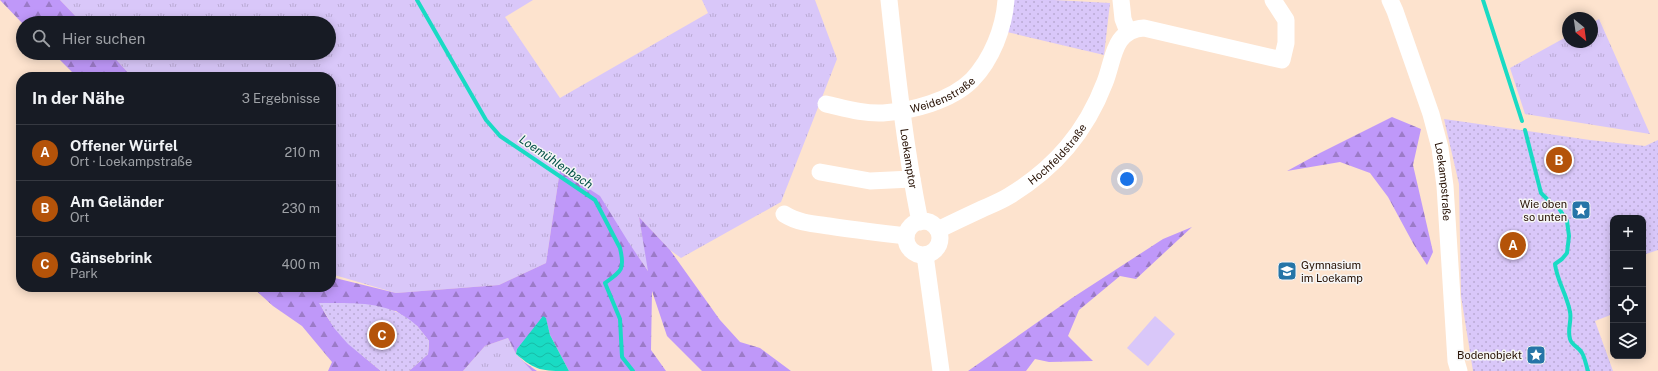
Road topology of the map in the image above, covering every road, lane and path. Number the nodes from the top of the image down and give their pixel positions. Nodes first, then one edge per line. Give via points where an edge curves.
1 (888, 0) edge
2 (1006, 0) edge
3 (1120, 0) edge
4 (1273, 0) edge
5 (1390, 0) edge
6 (1128, 32) junction
7 (826, 104) dead end
8 (901, 110) junction
9 (820, 172) dead end
10 (912, 179) junction
11 (784, 214) dead end
12 (920, 222) junction
13 (938, 230) junction
14 (906, 236) junction
15 (925, 255) junction
16 (941, 371) edge
17 (1459, 371) edge

1 - 8 street, Loekamptor
2 - 8 street, Weidenstraße via 1000,33 989,56 972,80 948,97 923,106
3 - 6 street
4 - 6 street via 1286,20 1286,43 1282,60 1144,28 1135,28
5 - 17 street, Loekampstraße via 1427,101 1440,148 1445,186 1455,354
6 - 13 street, Hochfeldstraße via 1118,41 1097,102 1086,123 1066,150 1039,175 1008,197
7 - 8 street, Weidenstraße via 864,112 883,113
8 - 10 street, Loekamptor
9 - 10 street via 870,181
10 - 12 street, Loekamptor
11 - 14 street via 809,223
12 - 13 street via 930,223
12 - 14 street via 914,224
13 - 15 street via 938,246
14 - 15 street via 909,248 913,252
15 - 16 street

